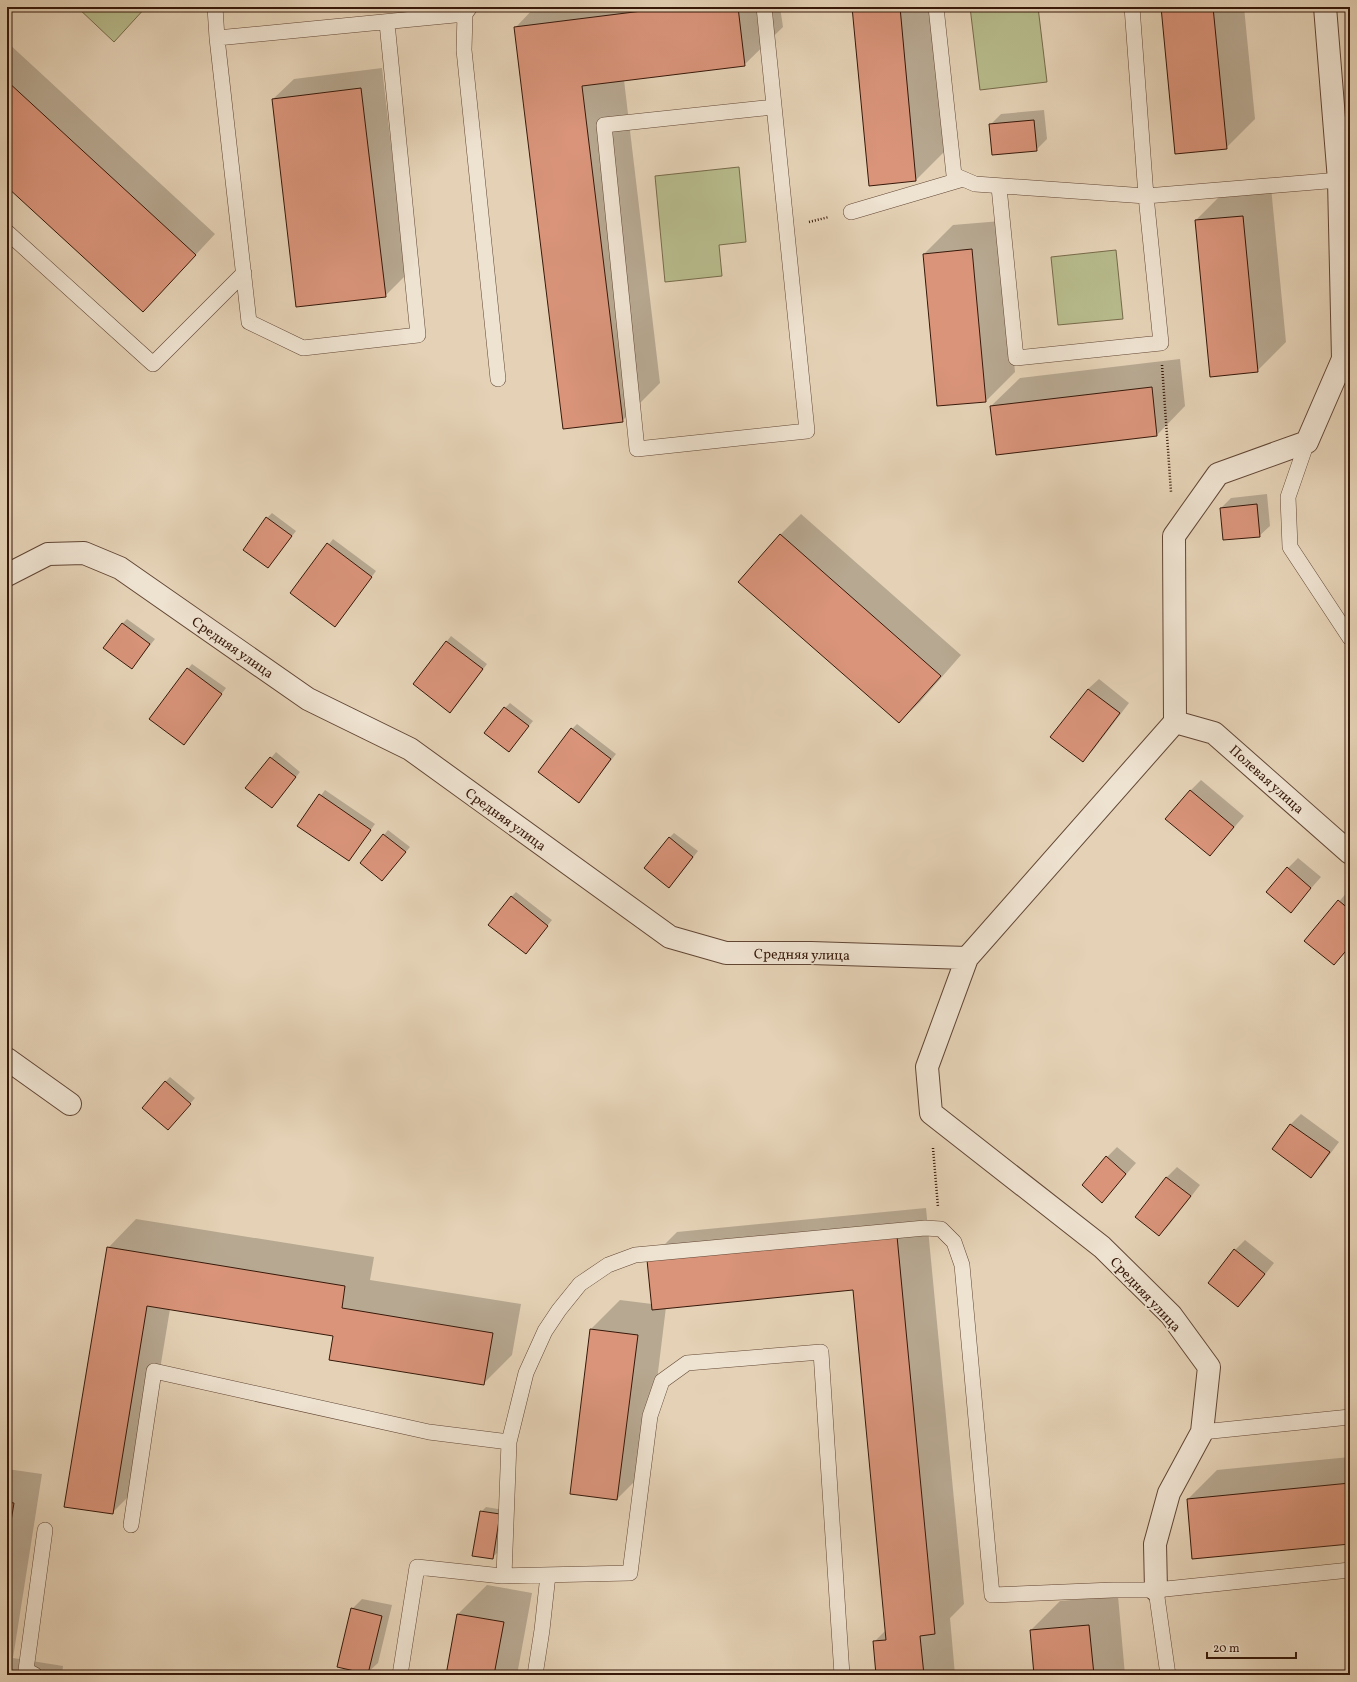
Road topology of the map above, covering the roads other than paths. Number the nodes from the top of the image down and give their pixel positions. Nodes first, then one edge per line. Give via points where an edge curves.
1 (215, 7) edge
2 (764, 7) edge
3 (936, 7) edge
4 (1132, 7) edge
5 (1324, 7) edge
6 (468, 10) edge
7 (386, 23) junction
8 (217, 38) junction
9 (774, 107) junction
10 (963, 179) junction
11 (1338, 180) junction
12 (999, 186) junction
13 (1146, 196) junction
14 (851, 212) road end
15 (7, 232) edge
16 (244, 273) junction
17 (498, 379) dead end
18 (1307, 442) junction
19 (7, 575) edge
20 (1350, 638) edge
21 (1175, 722) junction
22 (1350, 853) edge
23 (967, 958) junction
24 (7, 1058) edge
25 (70, 1104) dead end
26 (1350, 1416) edge
27 (1202, 1432) junction
28 (509, 1442) junction
29 (131, 1526) dead end
30 (45, 1530) dead end
31 (1350, 1570) edge
32 (548, 1575) junction
33 (504, 1576) junction
34 (1156, 1590) junction
35 (35, 1675) edge
36 (400, 1675) edge
37 (535, 1675) edge
38 (842, 1675) edge
39 (1168, 1675) edge

1 - 8 lane
2 - 9 lane
3 - 10 lane via 954,175
4 - 13 lane
5 - 11 street
6 - 7 lane
6 - 17 lane via 464,50
7 - 8 lane
7 - 16 lane via 418,335 303,348 249,322
8 - 16 lane
9 - 9 lane via 807,432 637,449 604,125
10 - 12 lane via 975,184
10 - 14 lane
11 - 13 lane
11 - 18 street via 1343,359
12 - 13 lane
12 - 13 lane via 1016,358 1161,343
15 - 16 lane via 153,364
18 - 20 lane via 1288,497 1290,547
18 - 21 street via 1218,474 1174,536
19 - 23 street, Средняя улица via 48,554 84,553 120,568 308,699 410,749 670,937 726,953
21 - 22 street, Полевая улица via 1214,733
21 - 23 street
23 - 27 street, Средняя улица via 927,1067 931,1113 1102,1247 1171,1315 1209,1367
24 - 25 street
26 - 27 lane
27 - 34 street, Средняя улица via 1170,1493 1155,1544
28 - 29 lane via 429,1432 154,1371
28 - 33 lane
28 - 34 lane via 526,1373 545,1331 580,1284 608,1265 635,1255 925,1228 941,1229 954,1242 962,1266 992,1595
30 - 35 lane via 26,1670
31 - 34 lane
32 - 33 lane
32 - 37 lane
32 - 38 lane via 630,1573 650,1416 662,1381 688,1363 822,1352
33 - 36 lane via 417,1568
34 - 39 lane

